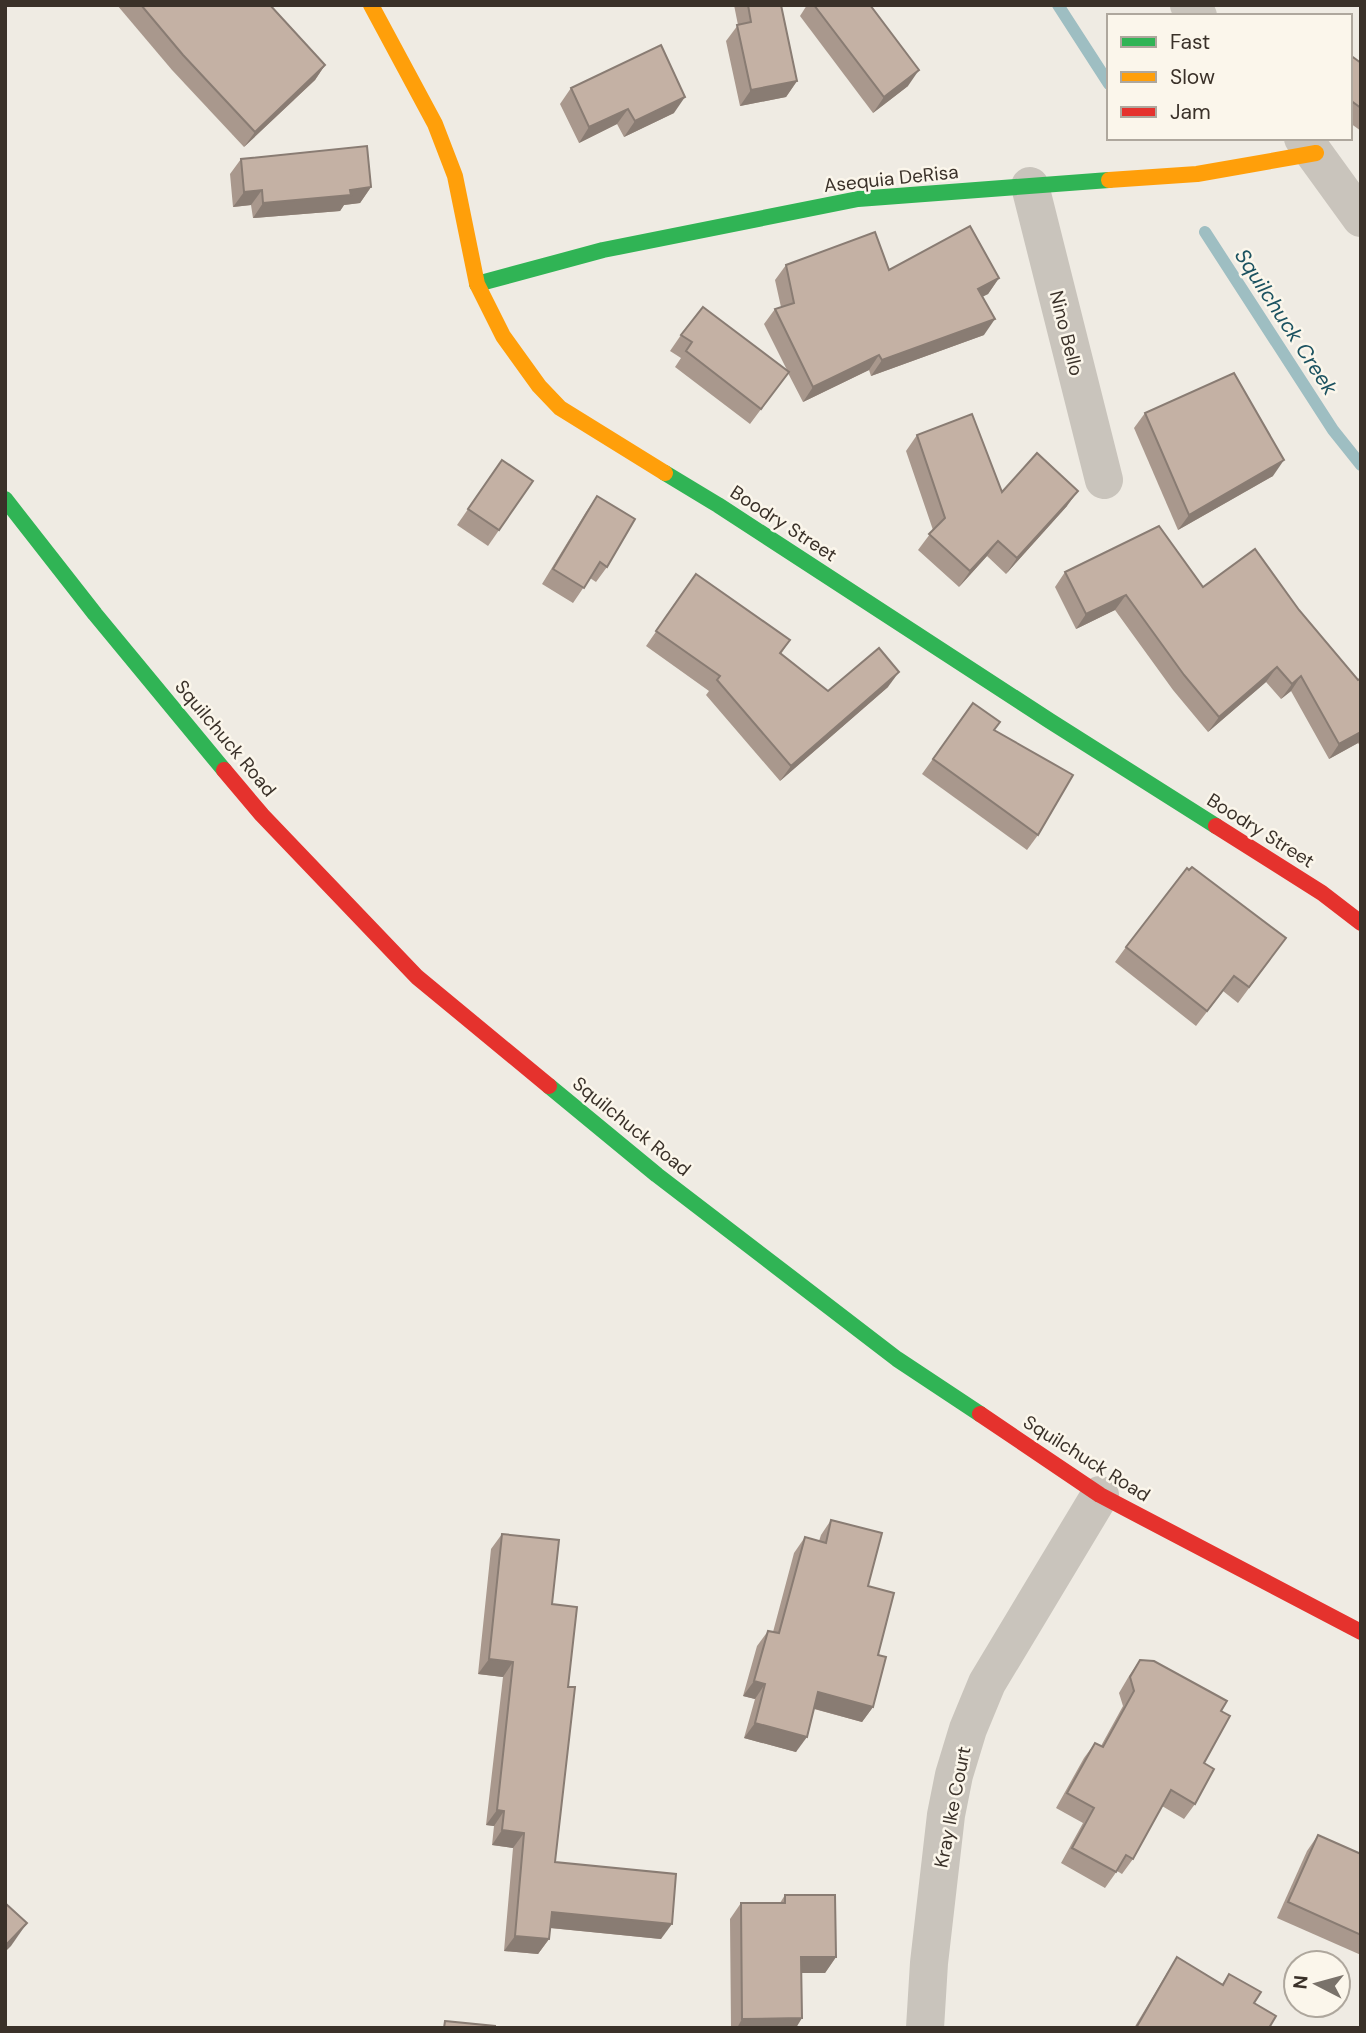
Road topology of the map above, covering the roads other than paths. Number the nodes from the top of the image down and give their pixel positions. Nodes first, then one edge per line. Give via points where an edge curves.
1 (370, 5) edge
2 (1309, 146) edge
3 (1030, 186) junction
4 (1361, 218) edge
5 (477, 284) junction
6 (1104, 480) dead end
7 (5, 499) edge
8 (1361, 923) edge
9 (1100, 1494) junction
10 (1361, 1632) edge
11 (925, 2028) edge

1 - 5 street, Boodry Street via 435,124 455,176
2 - 3 street, Asequia DeRisa via 1197,174
2 - 4 street
3 - 5 street, Asequia DeRisa via 858,199 603,250
3 - 6 street, Nino Bello
5 - 8 street, Boodry Street via 503,336 560,408 1322,893
7 - 9 street, Squilchuck Road via 262,815 417,977 657,1175 897,1359
9 - 10 street, Squilchuck Road
9 - 11 street, Kray Ike Court via 987,1684 968,1729 946,1815

